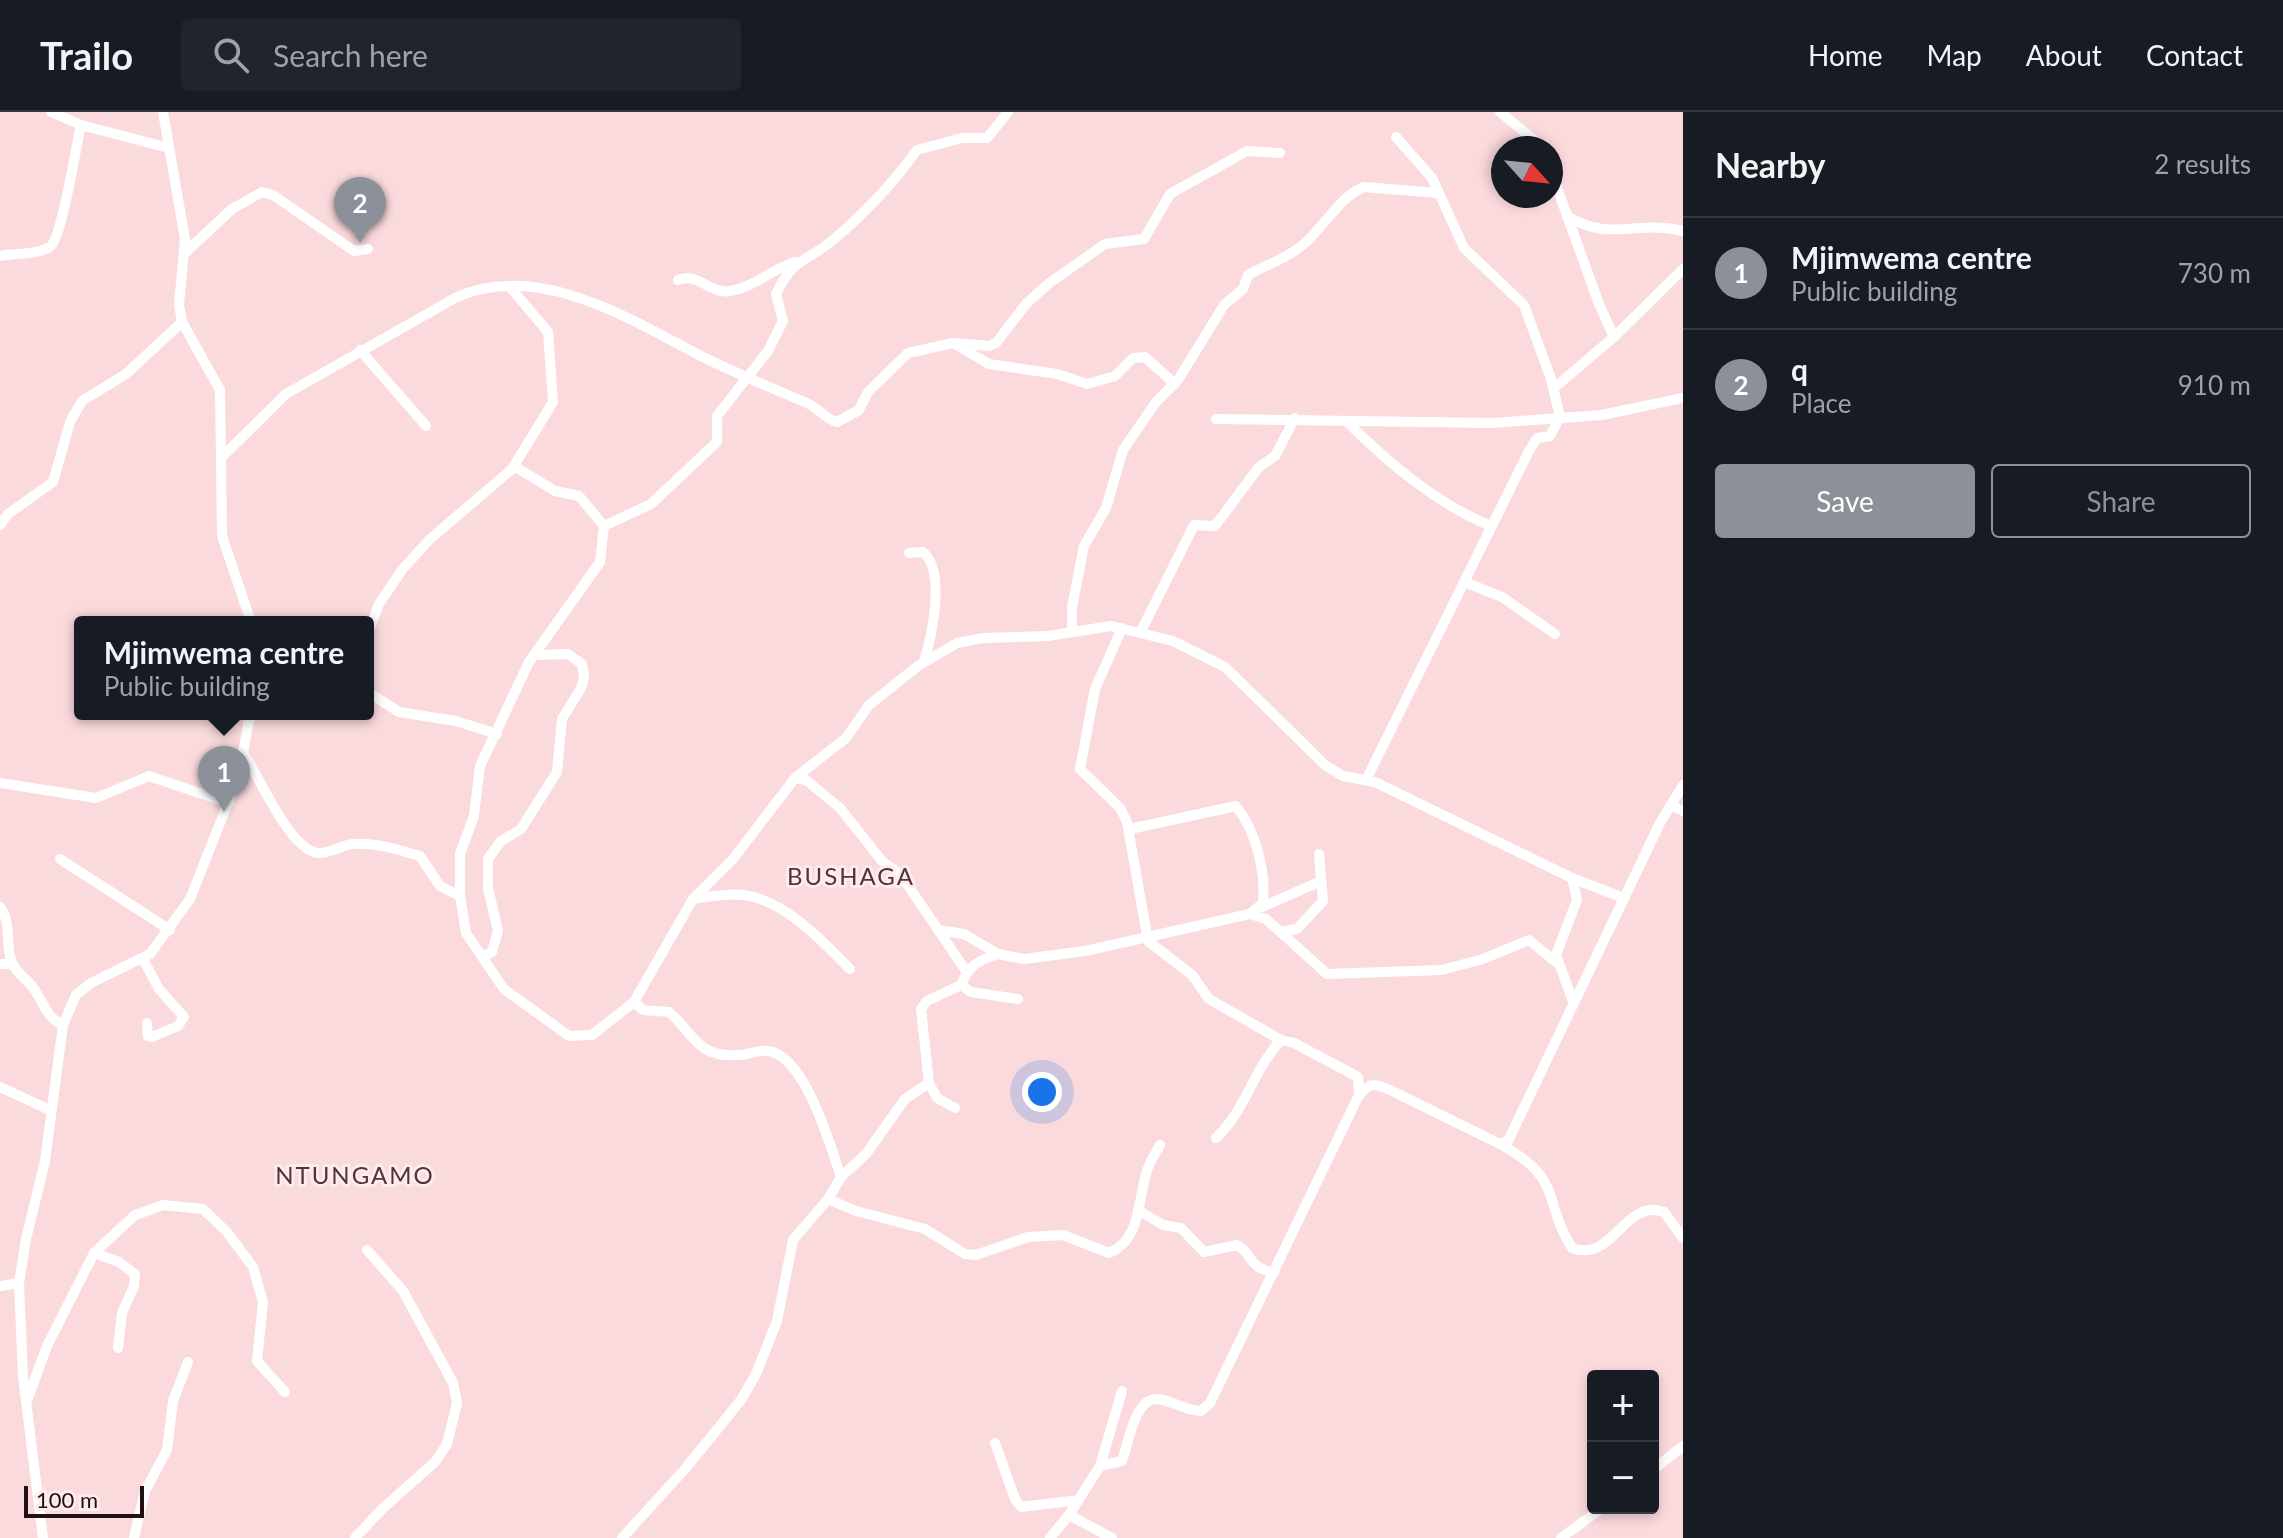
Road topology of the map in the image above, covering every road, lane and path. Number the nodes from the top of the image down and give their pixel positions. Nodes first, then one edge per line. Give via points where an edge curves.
1 (51, 112) edge
2 (163, 112) edge
3 (1008, 112) edge
4 (1500, 112) edge
5 (81, 125) junction
6 (1529, 136) edge
7 (1396, 137) dead end
8 (169, 148) junction
9 (1280, 153) dead end
10 (1438, 193) junction
11 (1563, 205) edge
12 (1567, 216) junction
13 (1683, 231) edge
14 (368, 249) dead end
15 (186, 252) junction
16 (0, 256) edge
17 (797, 262) junction
18 (1683, 269) edge
19 (678, 280) dead end
20 (509, 286) junction
21 (182, 322) junction
22 (1614, 337) junction
23 (953, 343) junction
24 (360, 350) junction
25 (746, 375) junction
26 (1175, 384) junction
27 (1554, 388) junction
28 (1683, 398) edge
29 (1560, 417) junction
30 (1295, 418) junction
31 (1216, 419) dead end
32 (1346, 421) junction
33 (426, 426) dead end
34 (222, 457) junction
35 (514, 466) junction
36 (4, 512) edge
37 (0, 525) edge
38 (604, 526) junction
39 (1491, 526) junction
40 (909, 553) dead end
41 (1464, 582) junction
42 (249, 616) edge
43 (374, 617) edge
44 (1122, 628) junction
45 (1072, 631) junction
46 (1141, 631) junction
47 (1555, 634) dead end
48 (534, 655) junction
49 (924, 661) junction
50 (374, 696) edge
51 (250, 720) edge
52 (497, 734) junction
53 (245, 756) junction
54 (795, 778) junction
55 (1366, 780) junction
56 (0, 783) edge
57 (1683, 785) edge
58 (229, 803) junction
59 (1671, 805) junction
60 (1683, 811) edge
61 (1130, 829) junction
62 (1319, 854) dead end
63 (60, 859) dead end
64 (1572, 878) junction
65 (1319, 882) junction
66 (460, 896) junction
67 (1624, 898) junction
68 (693, 899) junction
69 (0, 907) edge
70 (1262, 907) junction
71 (1250, 914) junction
72 (170, 930) junction
73 (938, 930) junction
74 (1280, 932) junction
75 (1147, 937) junction
76 (998, 954) junction
77 (484, 956) junction
78 (143, 959) junction
79 (1557, 963) junction
80 (0, 964) edge
81 (12, 964) junction
82 (850, 969) dead end
83 (966, 971) junction
84 (961, 985) junction
85 (1018, 999) dead end
86 (634, 1002) junction
87 (1574, 1004) junction
88 (147, 1023) dead end
89 (63, 1025) junction
90 (1281, 1040) junction
91 (929, 1083) junction
92 (0, 1087) edge
93 (1358, 1097) junction
94 (955, 1108) dead end
95 (50, 1110) junction
96 (1216, 1138) dead end
97 (1500, 1144) junction
98 (1160, 1145) dead end
99 (841, 1177) junction
100 (828, 1199) junction
101 (1138, 1210) junction
102 (1683, 1238) edge
103 (367, 1250) dead end
104 (94, 1253) junction
105 (1274, 1273) junction
106 (19, 1283) junction
107 (0, 1286) edge
108 (118, 1348) dead end
109 (188, 1362) dead end
110 (1122, 1391) dead end
111 (285, 1392) dead end
112 (27, 1404) junction
113 (995, 1443) dead end
114 (1683, 1446) edge
115 (1659, 1465) edge
116 (1100, 1466) junction
117 (1079, 1500) junction
118 (1594, 1514) edge
119 (1069, 1515) junction
120 (43, 1538) edge
121 (134, 1538) edge
122 (355, 1538) edge
123 (622, 1538) edge
124 (1050, 1538) edge
125 (1112, 1538) edge
126 (1561, 1538) edge

1 - 5 street
2 - 8 street
3 - 17 street via 987,138 962,138 917,150 858,217
4 - 6 street
5 - 8 street
5 - 16 street via 56,241 39,251
7 - 10 street via 1432,178
8 - 15 street
9 - 23 street via 1247,151 1170,194 1144,239 1105,244 1048,284 996,343
10 - 26 street via 1356,190 1286,258 1248,275
10 - 27 street via 1464,248 1524,305
11 - 12 street
12 - 13 street via 1594,230 1662,225
12 - 22 street
14 - 15 street via 354,251 262,192 232,209
15 - 21 street
17 - 19 street via 729,291 717,291 697,278
17 - 25 street via 776,294 783,321 768,351
18 - 22 street
20 - 24 street via 469,291
20 - 25 street via 611,308
20 - 35 street via 548,332 555,393 545,421
21 - 34 street via 220,390
21 - 36 street via 126,374 82,401 70,422 53,482
22 - 27 street
23 - 25 street via 908,353 868,392 859,410 837,422
23 - 26 street via 989,364 1087,384 1108,379 1133,358 1145,357
24 - 33 street
24 - 34 street via 286,394
25 - 38 street via 717,416 720,437 714,446 651,504
26 - 45 street via 1123,450 1106,508 1084,546
27 - 29 street
28 - 29 street via 1602,415
29 - 32 street via 1448,424
29 - 39 street via 1550,436 1534,441
30 - 31 street
30 - 32 street
30 - 46 street via 1275,456 1259,467 1215,526 1194,525
32 - 39 street via 1422,487
34 - 42 street via 222,536
35 - 38 street via 555,491 579,496
35 - 43 street via 429,540 402,570
36 - 37 street
38 - 48 street via 600,562
39 - 41 street
40 - 49 street via 923,552 934,568 934,629
41 - 47 street via 1502,597
41 - 55 street
44 - 45 street
44 - 46 street
44 - 61 street via 1095,689 1079,763 1083,774 1120,808
45 - 49 street via 957,643
46 - 55 street via 1215,660 1325,765 1343,776
48 - 52 street
48 - 77 street via 568,654 582,664 584,678 562,719 557,772 521,829 501,841 488,859 498,931 492,952
49 - 54 street via 876,699 846,738
50 - 52 street via 399,712
51 - 53 street
52 - 66 street via 477,775 476,809 460,854
53 - 58 street
53 - 66 street via 303,846 317,853 368,844 420,856 440,886
54 - 68 street via 733,859
54 - 73 street via 806,780 840,808 882,861 901,875
55 - 64 street
56 - 58 street via 96,798 149,776
57 - 59 street
58 - 72 street via 202,874
59 - 60 street
59 - 67 street
61 - 70 street via 1236,806 1256,846
61 - 75 street
62 - 65 street
63 - 72 street
64 - 67 street
64 - 79 street via 1577,900
65 - 70 street
65 - 74 street via 1324,896 1319,907 1297,929
66 - 77 street via 466,933
67 - 87 street
68 - 82 street via 756,898 796,920
68 - 86 street
69 - 81 street
70 - 71 street
71 - 74 street
71 - 75 street
72 - 78 street
73 - 76 street via 964,934
73 - 83 street
74 - 79 street via 1327,974 1442,970 1529,940
75 - 76 street via 1024,959
75 - 90 street via 1192,975 1209,999
76 - 83 street
77 - 86 street via 504,989 569,1036 592,1035
78 - 88 street via 159,989 184,1017 178,1026 152,1037
78 - 89 street via 76,995
79 - 87 street
80 - 81 street
81 - 89 street via 45,1012
83 - 84 street
84 - 85 street via 971,992
84 - 91 street via 921,1009
86 - 99 street via 643,1010 669,1012 705,1049 736,1056 769,1051 785,1060 807,1087
87 - 97 street via 1511,1135
89 - 95 street
90 - 93 street via 1358,1077
90 - 96 street via 1236,1118
91 - 94 street via 937,1098
91 - 99 street via 905,1099 866,1154
92 - 95 street
93 - 97 street via 1374,1083
93 - 105 street
95 - 106 street via 45,1161
97 - 102 street via 1541,1174 1572,1248 1582,1251 1611,1240 1632,1215 1644,1210 1664,1212
98 - 101 street
99 - 100 street
100 - 101 street via 925,1229 959,1252 976,1255 1028,1237 1063,1235 1109,1253 1127,1239
100 - 123 street via 790,1247 777,1321 741,1400
101 - 105 street via 1163,1225 1181,1228 1204,1252 1237,1245 1256,1267
103 - 122 street via 403,1291 453,1383 457,1403 447,1444 435,1462
104 - 108 street via 135,1274
104 - 111 street via 122,1225 148,1209 203,1209 253,1267 263,1302 257,1361
104 - 112 street via 47,1346
105 - 116 street via 1206,1408 1193,1411 1153,1399 1133,1423 1122,1461
106 - 107 street
106 - 112 street
109 - 121 street via 173,1401 167,1450 145,1491
110 - 116 street
112 - 120 street
113 - 117 street via 1021,1507
114 - 115 street
116 - 117 street
117 - 119 street
118 - 126 street
119 - 124 street
119 - 125 street

